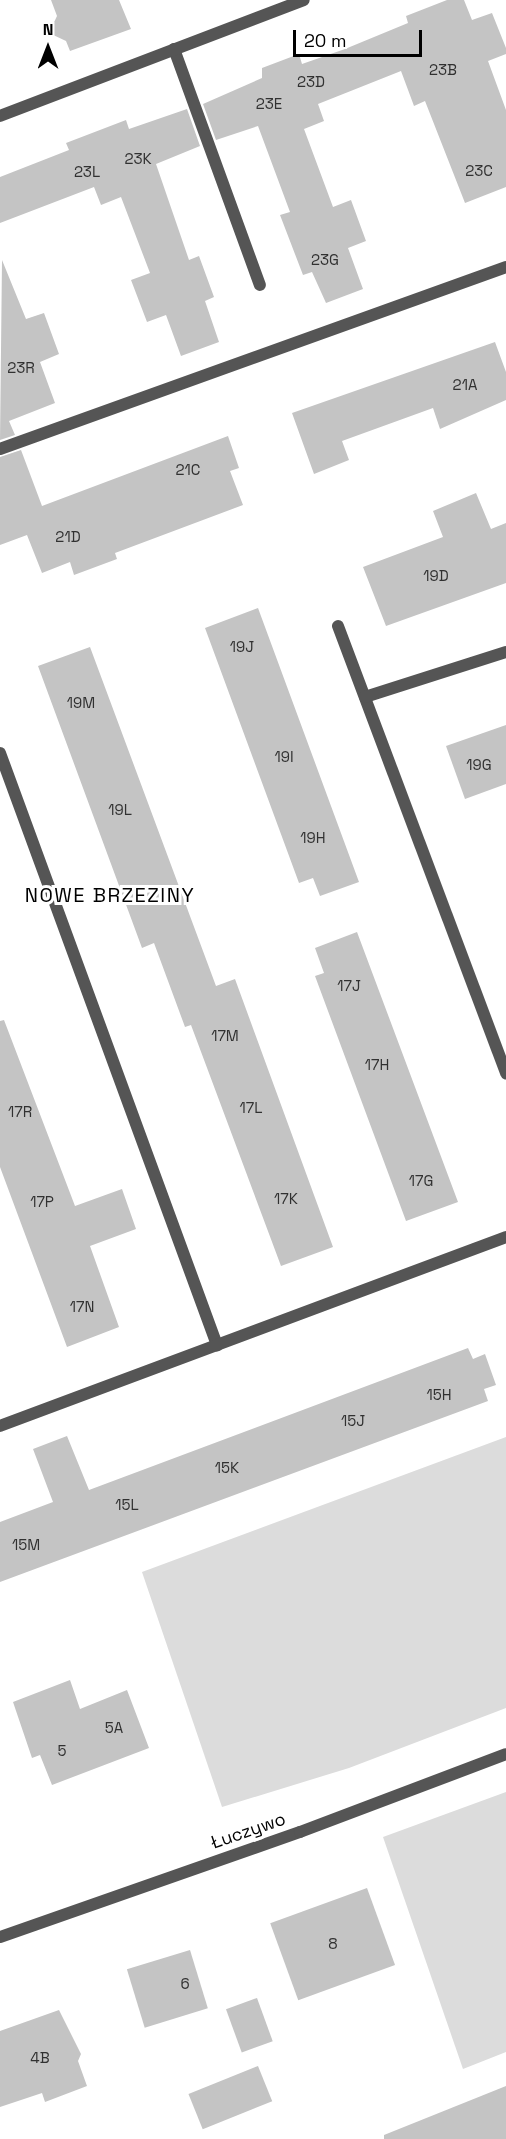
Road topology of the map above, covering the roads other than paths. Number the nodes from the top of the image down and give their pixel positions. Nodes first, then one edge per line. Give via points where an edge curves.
1 (304, 0) edge
2 (174, 49) junction
3 (0, 116) edge
4 (506, 267) edge
5 (260, 285) dead end
6 (0, 449) edge
7 (339, 626) dead end
8 (506, 652) edge
9 (365, 697) junction
10 (0, 753) edge
11 (503, 1058) edge
12 (506, 1073) edge
13 (506, 1237) edge
14 (217, 1345) junction
15 (0, 1426) edge
16 (506, 1754) edge
17 (0, 1937) edge

1 - 2 street
2 - 3 street
2 - 5 street
4 - 6 street
7 - 9 street
8 - 9 street
9 - 11 street
10 - 14 street
11 - 12 street
13 - 14 street
14 - 15 street
16 - 17 street, Łuczywo via 300,1832

